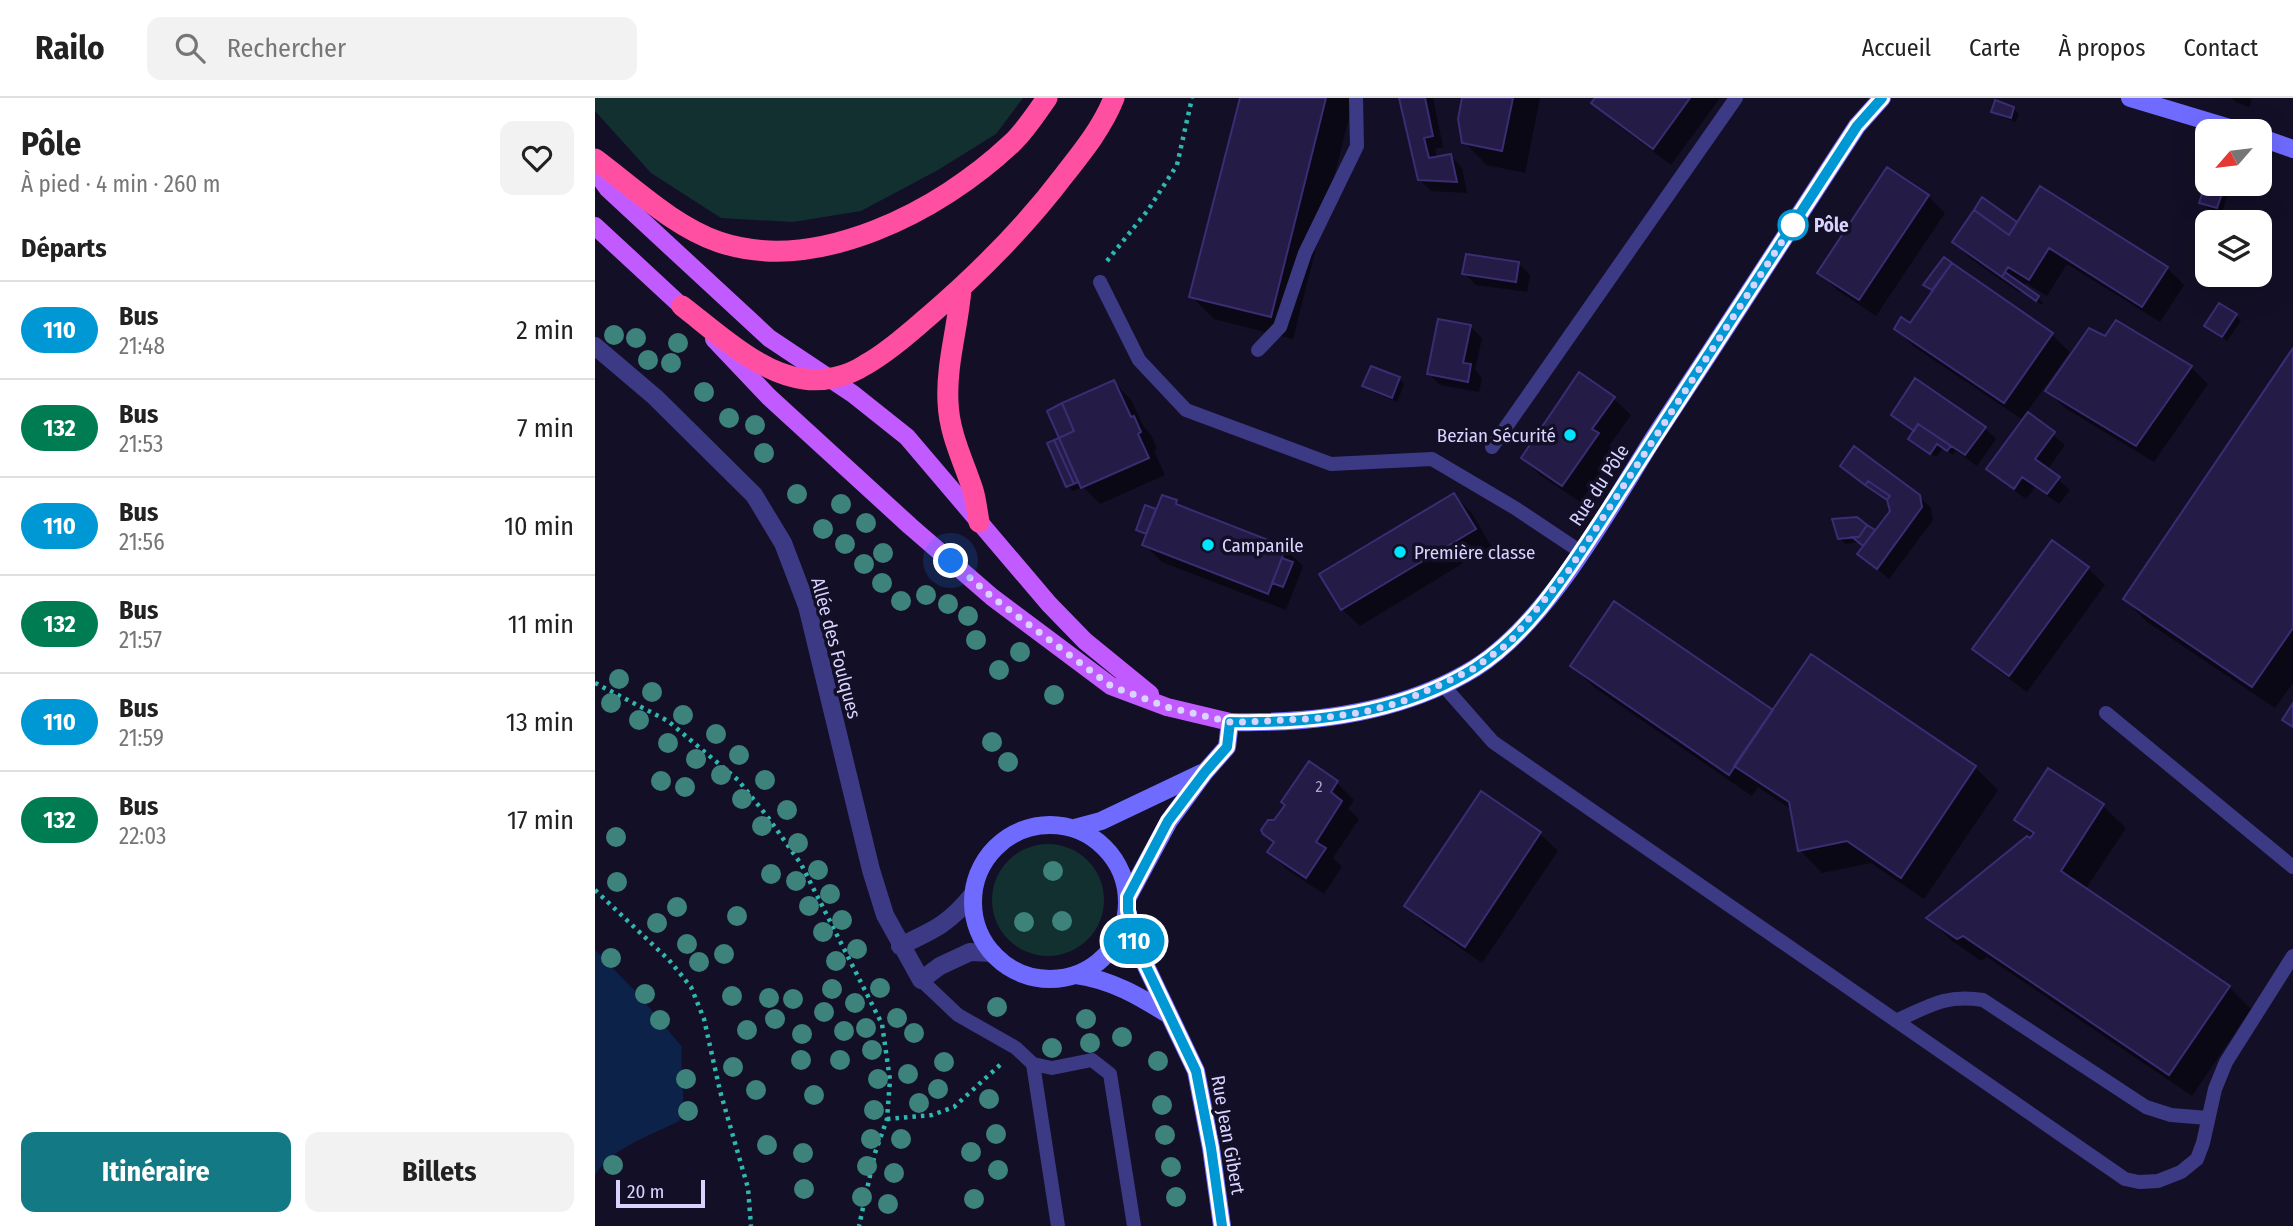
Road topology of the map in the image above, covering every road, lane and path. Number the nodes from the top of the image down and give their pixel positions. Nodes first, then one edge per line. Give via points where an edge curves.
1 (1047, 98) edge
2 (1114, 98) edge
3 (1192, 98) edge
4 (1356, 98) edge
5 (1736, 98) edge
6 (1882, 98) edge
7 (2130, 98) edge
8 (2200, 119) edge
9 (2272, 142) edge
10 (2293, 149) edge
11 (595, 159) edge
12 (595, 171) edge
13 (595, 226) edge
14 (1100, 282) joint
15 (961, 289) junction
16 (682, 306) junction
17 (595, 346) edge
18 (1258, 350) dead end
19 (832, 379) junction
20 (1492, 447) dead end
21 (979, 522) junction
22 (1581, 552) junction
23 (595, 683) edge
24 (1442, 684) junction
25 (1167, 707) junction
26 (2106, 713) dead end
27 (1230, 722) junction
28 (1205, 772) junction
29 (1075, 828) junction
30 (2293, 867) edge
31 (595, 890) edge
32 (973, 894) junction
33 (1128, 904) junction
34 (900, 946) junction
35 (993, 953) junction
36 (2293, 956) edge
37 (1076, 975) junction
38 (921, 980) junction
39 (1169, 1015) junction
40 (1896, 1021) junction
41 (1016, 1048) junction
42 (1033, 1064) junction
43 (2208, 1118) junction
44 (887, 1119) junction
45 (751, 1226) edge
46 (859, 1226) edge
47 (1058, 1226) edge
48 (1134, 1226) edge
49 (1221, 1226) edge

1 - 11 highway via 1013,142 980,172 877,231 821,248 789,251 720,243 688,229
2 - 15 highway via 1092,139 1047,198
3 - 14 path via 1177,165 1100,271
4 - 18 lane via 1357,146 1305,253 1280,327
5 - 20 lane
6 - 22 street, Rue du Pôle via 1857,126
7 - 8 street
9 - 10 street
12 - 19 main road via 608,189 769,338
13 - 16 main road
14 - 22 lane via 1139,360 1186,410 1331,464 1431,459
15 - 19 highway via 865,366
15 - 21 highway via 948,402 955,444 974,492
16 - 19 highway via 736,348 781,375
16 - 25 main road via 769,397 992,597 1111,686
17 - 34 street, Allée des Foulques via 655,397 754,495 783,543 807,606 871,870
19 - 21 main road via 907,437
21 - 25 main road via 1085,641
22 - 24 street, Rue du Pôle via 1509,643
23 - 44 path via 668,720 738,780 801,864 881,1024 890,1080
24 - 27 street, Rue du Pôle via 1364,712 1267,723
24 - 40 lane via 1493,742
25 - 27 main road
26 - 30 lane
27 - 28 street via 1227,747
28 - 29 street via 1101,821
28 - 33 street via 1168,821
29 - 32 street via 1035,825 1000,842 986,857
29 - 33 street via 1112,854 1123,874
31 - 45 path via 691,987 704,1019 748,1188
32 - 34 street via 956,915 935,930
32 - 35 street via 977,926
33 - 37 street via 1122,932 1111,950
33 - 39 street, Rue Jean Gibert via 1134,941
34 - 38 street, Allée des Foulques
35 - 37 street via 1023,974 1058,979
35 - 38 street via 969,953
36 - 43 lane via 2226,1062
37 - 39 street via 1133,992
38 - 41 lane via 958,1015
39 - 49 street, Rue Jean Gibert via 1196,1071
40 - 43 lane via 1938,1001 1983,1000 2146,1107 2171,1115
40 - 43 lane via 2125,1178 2158,1181 2181,1172 2197,1158
41 - 42 lane
41 - 44 path via 954,1107 932,1115
42 - 47 lane
42 - 48 lane via 1052,1068 1092,1060 1110,1074
44 - 46 path

